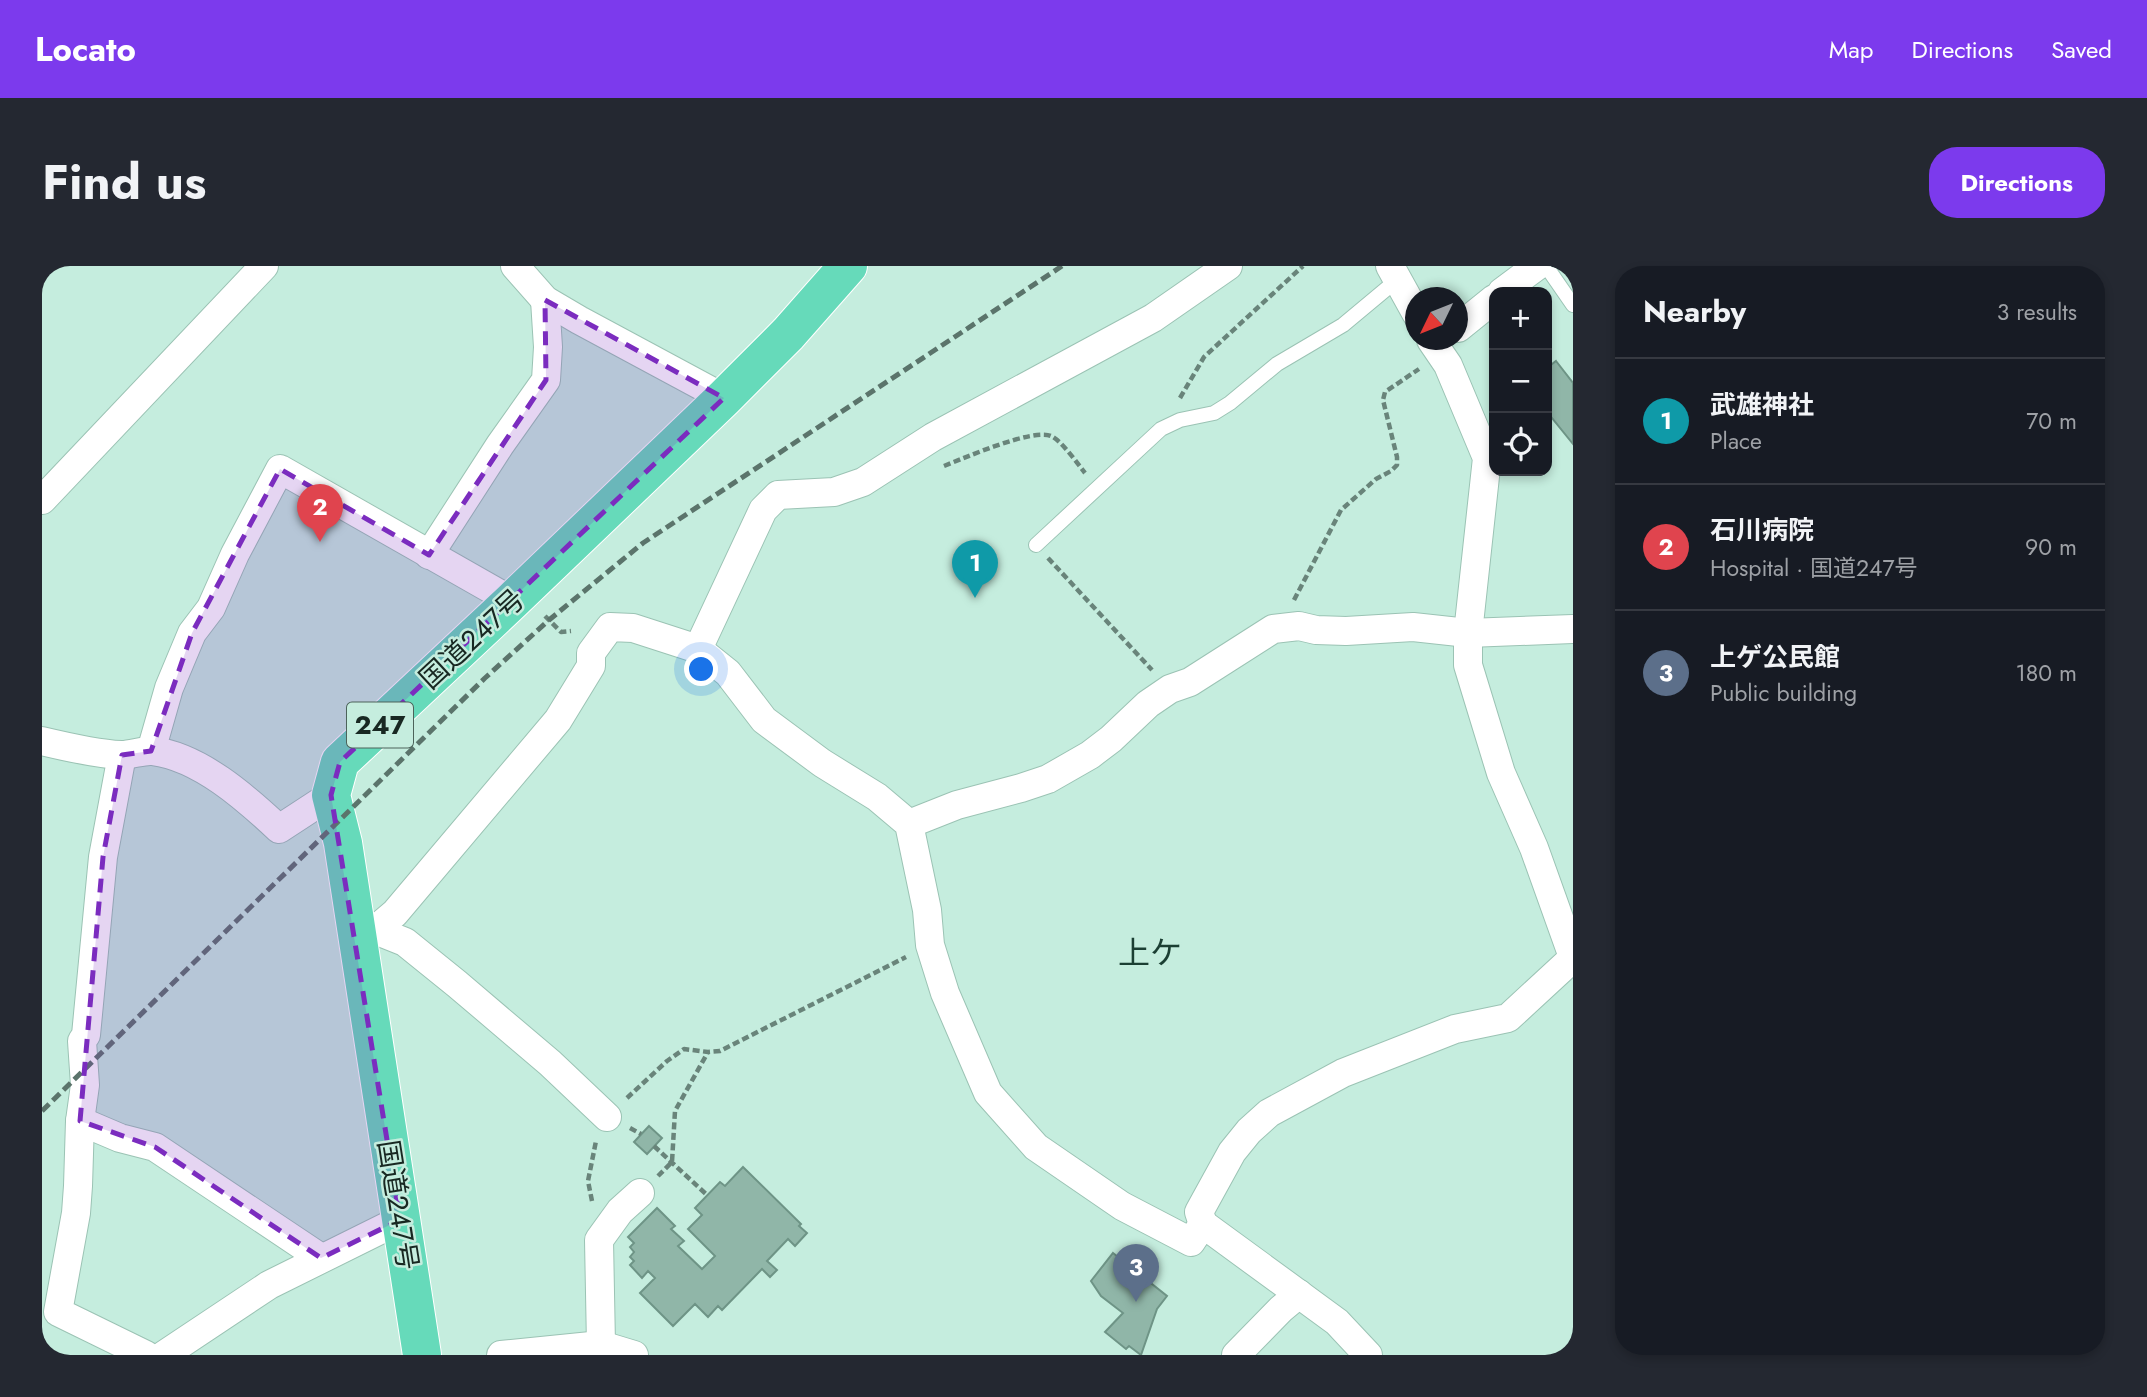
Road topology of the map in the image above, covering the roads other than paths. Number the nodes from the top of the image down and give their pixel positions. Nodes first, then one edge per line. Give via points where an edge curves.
1 (264, 266) edge
2 (515, 266) edge
3 (848, 266) edge
4 (1228, 266) edge
5 (1537, 266) edge
6 (1546, 266) edge
7 (1394, 273) edge
8 (1510, 287) edge
9 (1405, 293) edge
10 (545, 299) junction
11 (1489, 303) edge
12 (1573, 305) edge
13 (1468, 320) edge
14 (1436, 350) edge
15 (724, 398) junction
16 (42, 500) edge
17 (1036, 545) road end
18 (429, 555) junction
19 (512, 601) junction
20 (1573, 629) edge
21 (1468, 633) junction
22 (698, 649) junction
23 (42, 741) edge
24 (151, 751) junction
25 (122, 755) junction
26 (331, 795) junction
27 (908, 824) junction
28 (366, 932) junction
29 (1573, 958) edge
30 (607, 1117) road end
31 (80, 1121) junction
32 (640, 1193) road end
33 (400, 1220) junction
34 (1203, 1224) junction
35 (321, 1258) junction
36 (1300, 1294) junction
37 (601, 1345) junction
38 (146, 1355) edge
39 (164, 1355) edge
40 (422, 1355) edge
41 (501, 1355) edge
42 (634, 1355) edge
43 (1236, 1355) edge
44 (1368, 1355) edge

1 - 16 street
2 - 10 street
3 - 15 highway, 国道247号 / 247
4 - 22 street via 1153,318 933,436 863,482 834,492 778,495 762,510
5 - 8 street
6 - 12 lane
7 - 9 street
7 - 17 lane via 1343,325 1277,364 1230,403 1214,413 1161,429
10 - 15 street
10 - 18 street via 546,380
11 - 13 street
14 - 21 street via 1448,365 1487,458
15 - 19 highway, 国道247号 / 247
18 - 19 street
18 - 24 street via 280,469 211,608 192,634 169,688
19 - 26 highway, 国道247号 / 247 via 340,762
20 - 21 street
21 - 27 street via 1413,627 1273,629 1190,682 1170,689 1090,755 1048,779
21 - 29 street via 1468,665 1501,773 1534,848
22 - 27 street via 728,673 764,720 877,797
22 - 28 street via 633,628 610,627 591,653 591,666 558,720 395,913
23 - 25 street
24 - 25 street
24 - 26 street via 211,775 279,829
25 - 31 street via 103,857 82,1041 86,1085
26 - 28 highway, 国道247号 / 247
27 - 34 street via 930,945 945,993 988,1093 1036,1147 1122,1206 1191,1242
28 - 30 street via 405,942
28 - 33 highway, 国道247号 / 247
29 - 34 street via 1508,1018 1455,1029 1356,1068 1269,1113 1232,1152 1199,1212
31 - 35 street via 155,1147
31 - 38 street via 76,1213 58,1312
32 - 37 street via 599,1240
33 - 35 street
33 - 40 highway, 国道247号 / 247
34 - 36 street
35 - 39 street via 269,1285
36 - 43 street
36 - 44 street via 1337,1322
37 - 41 street
37 - 42 street

